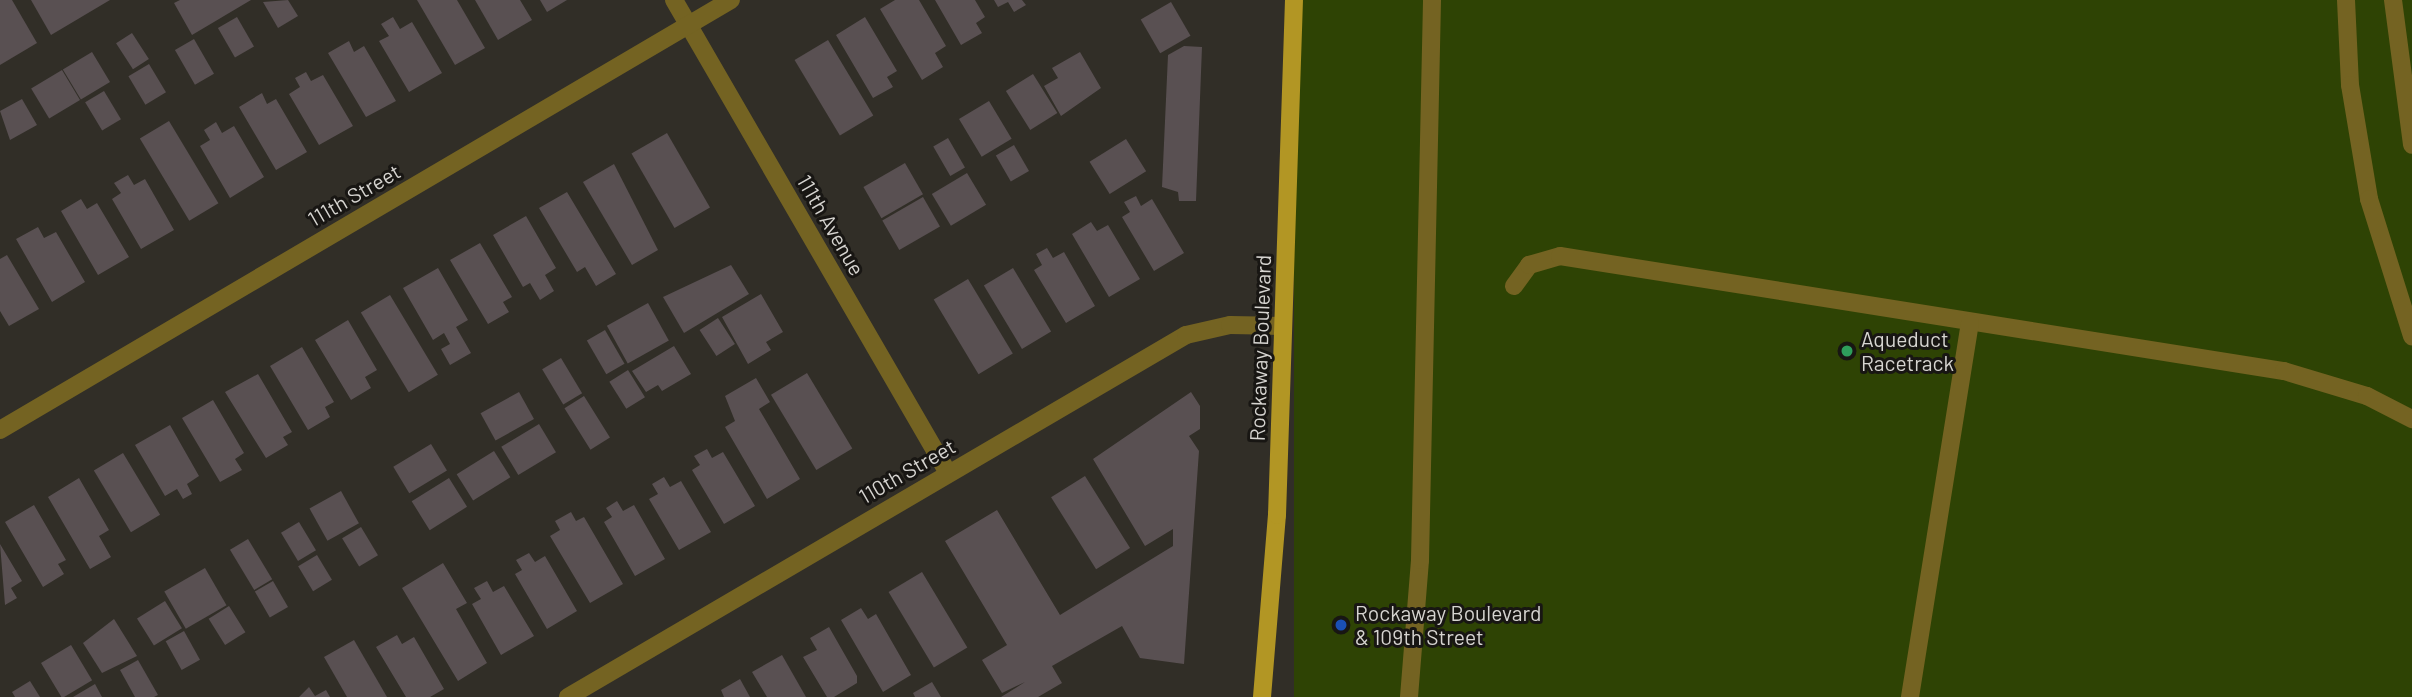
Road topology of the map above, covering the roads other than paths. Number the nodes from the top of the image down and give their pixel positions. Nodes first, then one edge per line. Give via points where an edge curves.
1 (674, 0) edge
2 (731, 0) edge
3 (1294, 0) edge
4 (1432, 0) edge
5 (2346, 0) edge
6 (2393, 0) edge
7 (688, 25) junction
8 (2412, 145) edge
9 (1514, 286) dead end
10 (1970, 323) junction
11 (1283, 326) junction
12 (2412, 336) edge
13 (2412, 419) edge
14 (0, 430) edge
15 (948, 473) junction
16 (568, 697) edge
17 (1262, 697) edge
18 (1409, 697) edge
19 (1910, 697) edge

1 - 7 street, 111th Avenue
2 - 7 street, 111th Street
3 - 11 main road, Rockaway Boulevard
4 - 18 street via 1420,560
5 - 12 street via 2350,85 2368,199
6 - 8 street
7 - 14 street, 111th Street
7 - 15 street, 111th Avenue
9 - 10 street via 1530,265 1560,256
10 - 13 street via 2284,371 2367,396
10 - 19 street
11 - 15 street, 110th Street via 1230,325 1186,335
11 - 17 main road, Rockaway Boulevard via 1275,565
15 - 16 street, 110th Street

